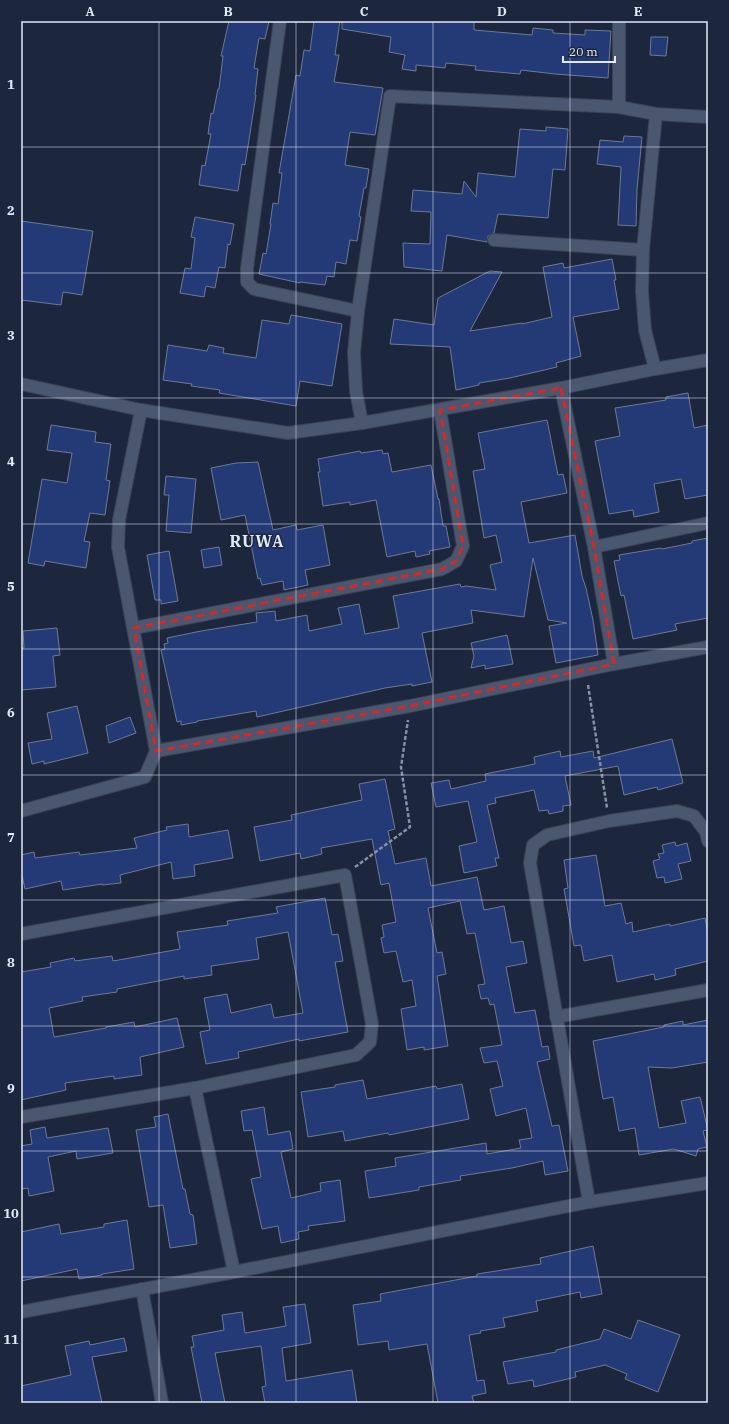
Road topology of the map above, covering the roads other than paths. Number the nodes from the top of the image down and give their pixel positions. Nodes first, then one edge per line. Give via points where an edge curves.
1 (280, 21) edge
2 (620, 21) edge
3 (619, 107) junction
4 (656, 114) junction
5 (708, 117) edge
6 (494, 240) dead end
7 (643, 250) junction
8 (358, 311) junction
9 (708, 360) edge
10 (655, 369) junction
11 (21, 384) edge
12 (561, 388) junction
13 (141, 410) junction
14 (440, 410) junction
15 (362, 423) junction
16 (708, 523) edge
17 (594, 547) junction
18 (134, 628) junction
19 (708, 647) edge
20 (614, 664) junction
21 (156, 752) junction
22 (21, 811) edge
23 (708, 841) edge
24 (21, 934) edge
25 (708, 990) edge
26 (556, 1017) junction
27 (195, 1088) junction
28 (21, 1116) edge
29 (708, 1184) edge
30 (588, 1202) junction
31 (234, 1272) junction
32 (142, 1289) junction
33 (21, 1312) edge
34 (162, 1403) edge

1 - 8 street via 247,268 248,282 254,289
2 - 3 street
3 - 4 street
3 - 8 street via 390,96
4 - 5 street
4 - 7 street
6 - 7 street
7 - 10 street via 642,292 645,330
8 - 15 street via 354,354 356,392
9 - 10 street
10 - 12 street
11 - 13 street
12 - 14 street
12 - 17 street
13 - 15 street via 288,433
13 - 18 street via 119,520 118,547
14 - 15 street
14 - 18 street via 463,546 456,561 442,569
16 - 17 street
17 - 20 street
18 - 21 street
19 - 20 street
20 - 21 street via 410,706
21 - 22 street via 145,777
23 - 26 street via 706,832 694,816 677,811 609,820 547,835 533,845 530,863
24 - 27 street via 345,875 372,1024 370,1042 356,1055
25 - 26 street
26 - 30 street
27 - 28 street
27 - 31 street
29 - 30 street
30 - 31 street
31 - 32 street
32 - 33 street
32 - 34 street

